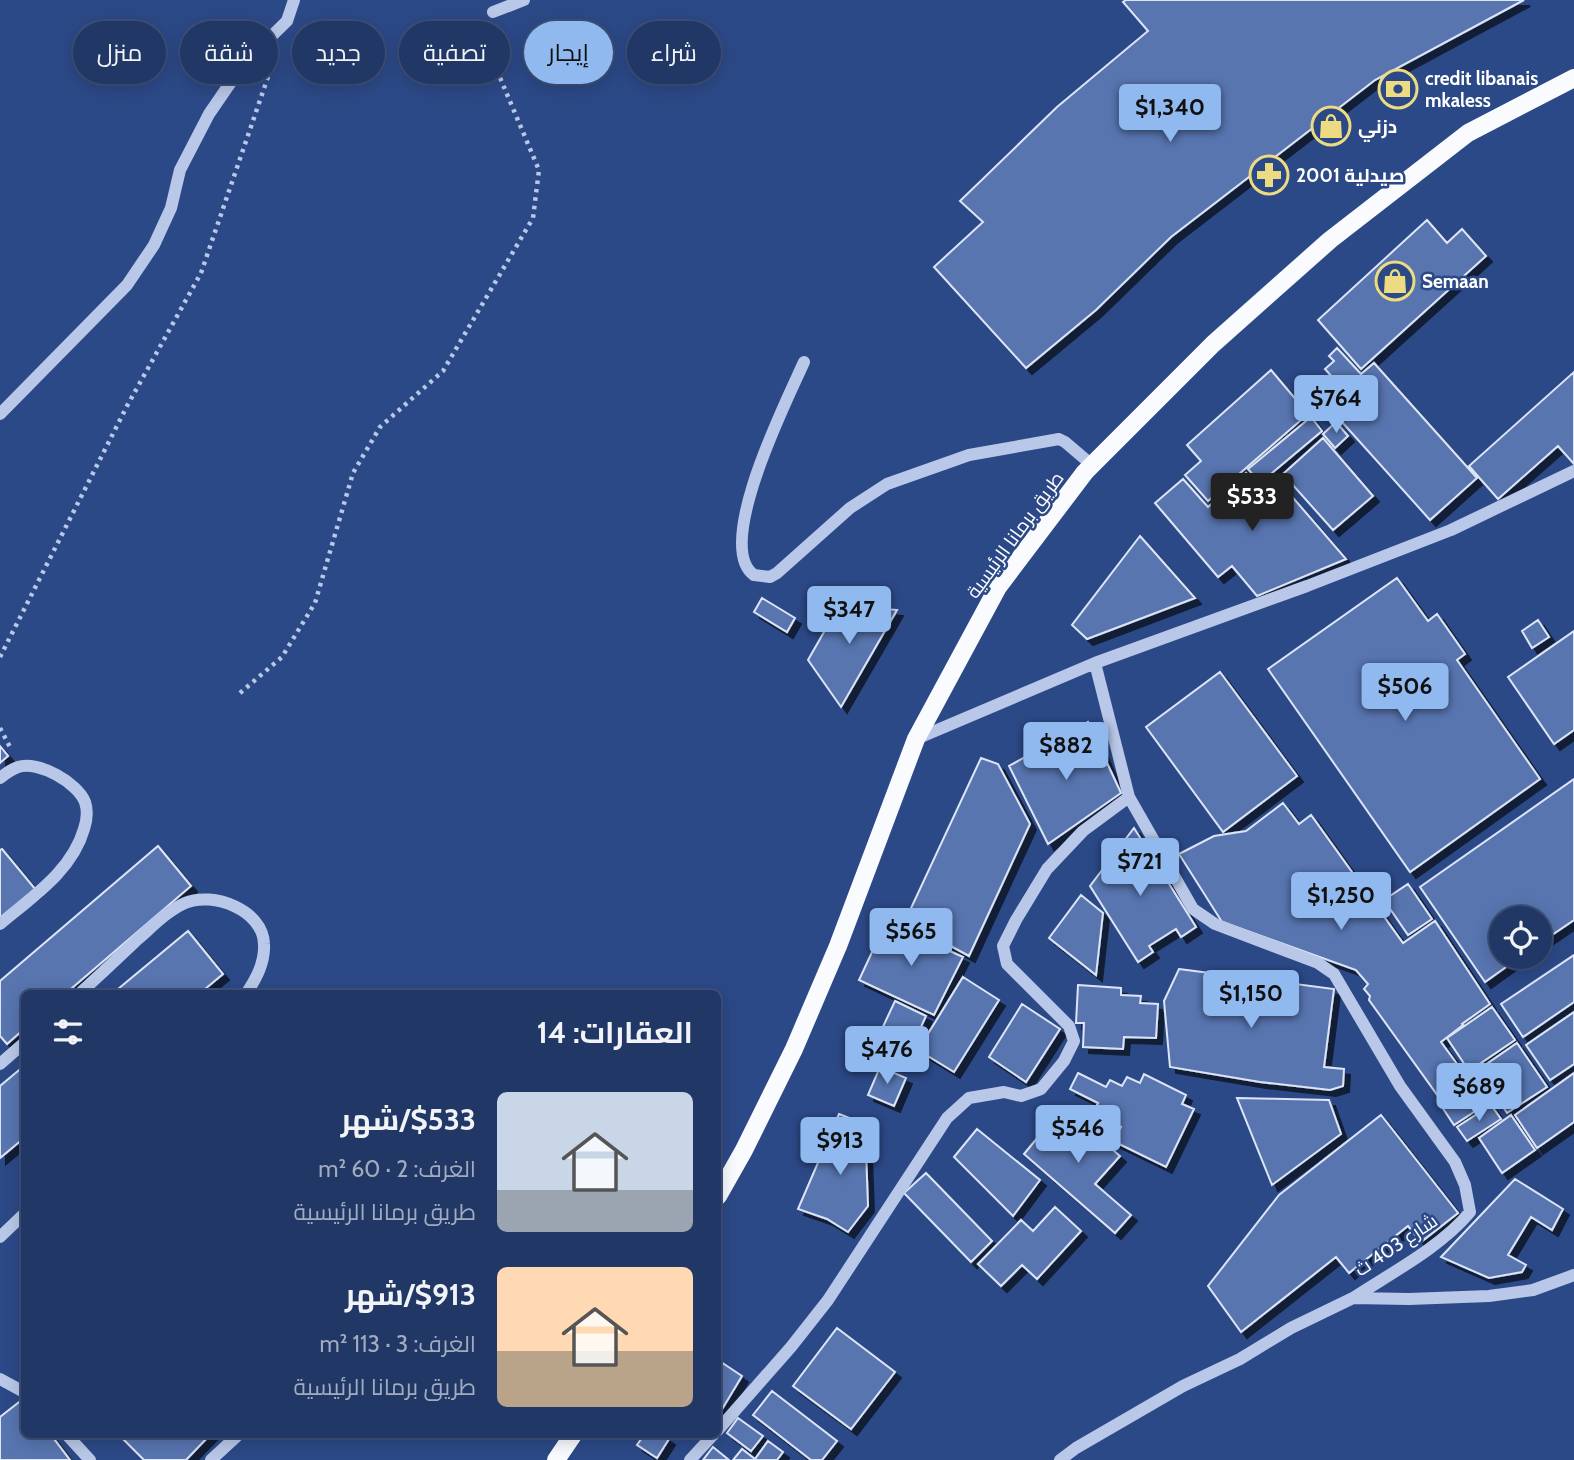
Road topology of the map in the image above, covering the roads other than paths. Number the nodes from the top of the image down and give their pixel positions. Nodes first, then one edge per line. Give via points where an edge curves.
1 (294, 0) edge
2 (524, 0) edge
3 (493, 12) road end
4 (1574, 78) edge
5 (804, 362) dead end
6 (0, 414) edge
7 (1092, 465) junction
8 (1574, 471) edge
9 (1095, 663) junction
10 (916, 739) junction
11 (0, 778) edge
12 (1129, 797) junction
13 (0, 924) edge
14 (83, 990) edge
15 (249, 990) edge
16 (21, 1046) edge
17 (0, 1064) edge
18 (721, 1191) edge
19 (21, 1217) edge
20 (0, 1237) edge
21 (1574, 1275) edge
22 (1353, 1298) junction
23 (0, 1379) edge
24 (21, 1390) edge
25 (721, 1427) edge
26 (70, 1438) edge
27 (235, 1438) edge
28 (571, 1438) edge
29 (710, 1438) edge
30 (90, 1460) edge
31 (211, 1460) edge
32 (556, 1460) edge
33 (690, 1460) edge
34 (1060, 1460) edge

1 - 6 street via 287,20 244,63 209,114 180,170 171,208 154,245 127,285
2 - 3 street
4 - 7 main road, طريق برمانا الرئيسية via 1468,133 1330,240 1213,344
5 - 7 street via 743,516 744,564 754,575 777,573 850,508 887,484 969,454 1059,439
7 - 10 main road, طريق برمانا الرئيسية via 998,587
8 - 9 street via 1451,530
9 - 10 street
9 - 12 street, شارع 403 ث
10 - 18 main road, طريق برمانا الرئيسية via 794,1049
11 - 13 street via 27,765 52,772 85,800 88,814 69,862
12 - 22 street, شارع 403 ث via 1193,909 1215,924 1318,963 1334,974 1400,1086 1455,1162 1470,1212 1441,1239
12 - 25 street via 1083,831 1047,869 1003,946 1007,964 1069,1026 1074,1041 1064,1060 1041,1089 1021,1096 1004,1092 969,1098 947,1118 828,1300
14 - 15 street via 165,915 182,904 206,898 236,908 259,928 263,955
16 - 17 street
19 - 20 street
21 - 22 street via 1533,1290 1489,1296
22 - 34 street via 1183,1386
23 - 24 street
26 - 30 street
27 - 31 street
28 - 32 main road
29 - 33 street

